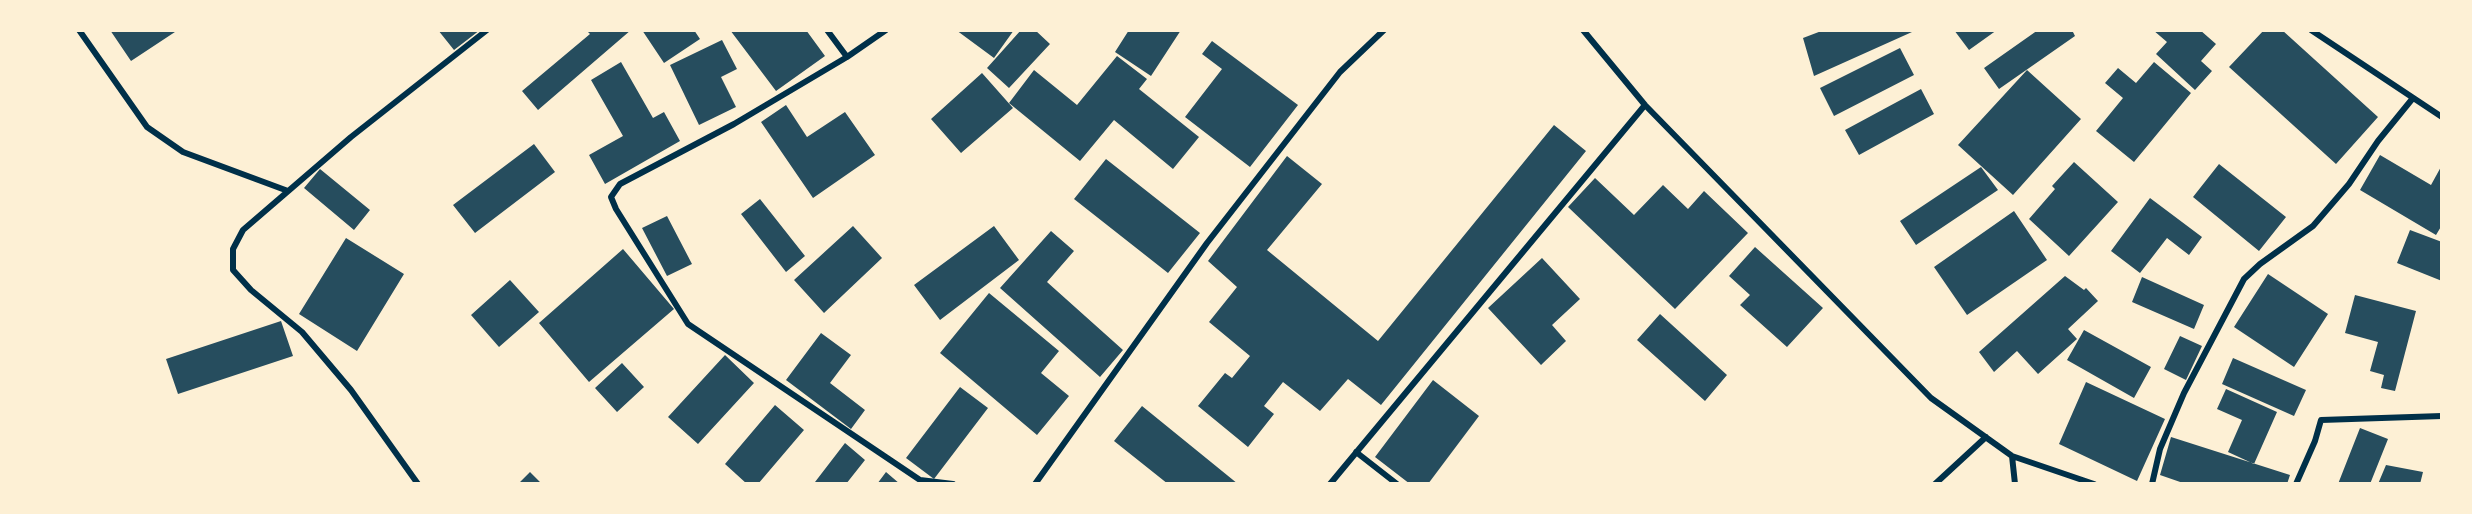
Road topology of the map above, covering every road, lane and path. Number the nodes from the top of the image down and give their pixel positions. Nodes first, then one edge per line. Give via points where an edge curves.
1 (78, 30) edge
2 (487, 30) edge
3 (827, 30) edge
4 (886, 30) edge
5 (1384, 30) edge
6 (1583, 30) edge
7 (2311, 30) edge
8 (847, 57) junction
9 (2413, 98) junction
10 (1645, 105) junction
11 (2442, 117) edge
12 (288, 191) junction
13 (2442, 416) edge
14 (1986, 437) junction
15 (1356, 452) junction
16 (2012, 456) junction
17 (919, 482) edge
18 (418, 484) edge
19 (953, 484) edge
20 (1035, 484) edge
21 (1330, 484) edge
22 (1397, 484) edge
23 (1935, 484) edge
24 (2015, 484) edge
25 (2094, 484) edge
26 (2152, 484) edge
27 (2296, 484) edge

1 - 12 street via 147,127 183,152
2 - 12 street
3 - 8 street
4 - 8 street
5 - 20 street via 1340,72 1221,225
6 - 10 street
7 - 9 street
8 - 17 street via 734,124 620,184 611,198 688,324
9 - 11 street
9 - 26 street via 2313,226 2244,279 2184,393 2160,449
10 - 14 street via 1931,398
10 - 15 street
12 - 18 street via 243,230 233,249 232,270 302,332 351,390
13 - 27 street via 2321,420
14 - 16 street
14 - 23 street
15 - 21 street
15 - 22 street
16 - 24 street
16 - 25 street
17 - 19 street

